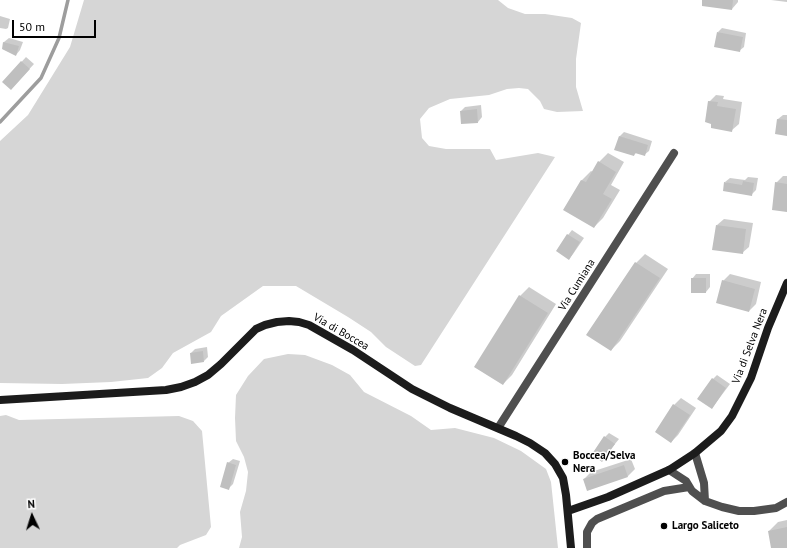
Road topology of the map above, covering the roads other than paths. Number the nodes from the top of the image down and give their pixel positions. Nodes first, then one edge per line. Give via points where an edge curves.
1 (674, 153) dead end
2 (787, 283) edge
3 (0, 400) edge
4 (498, 428) junction
5 (695, 453) junction
6 (669, 470) junction
7 (689, 487) junction
8 (705, 501) junction
9 (787, 502) edge
10 (568, 511) junction
11 (571, 548) edge
12 (587, 548) edge

1 - 4 street, Via Cumiana
2 - 5 main road, Via di Selva Nera via 740,402 721,431
3 - 4 main road, Via di Boccea via 181,387 212,371 256,329 270,323 289,321 309,325 412,389
4 - 10 main road, Via di Boccea via 537,447 555,464 563,478
5 - 6 main road, Via di Selva Nera
5 - 8 street via 704,483
6 - 7 street via 686,481
6 - 10 main road, Via di Selva Nera
7 - 8 street
7 - 12 street via 664,491 597,519 587,532
8 - 9 street via 739,511 776,508
10 - 11 main road, Via di Boccea

